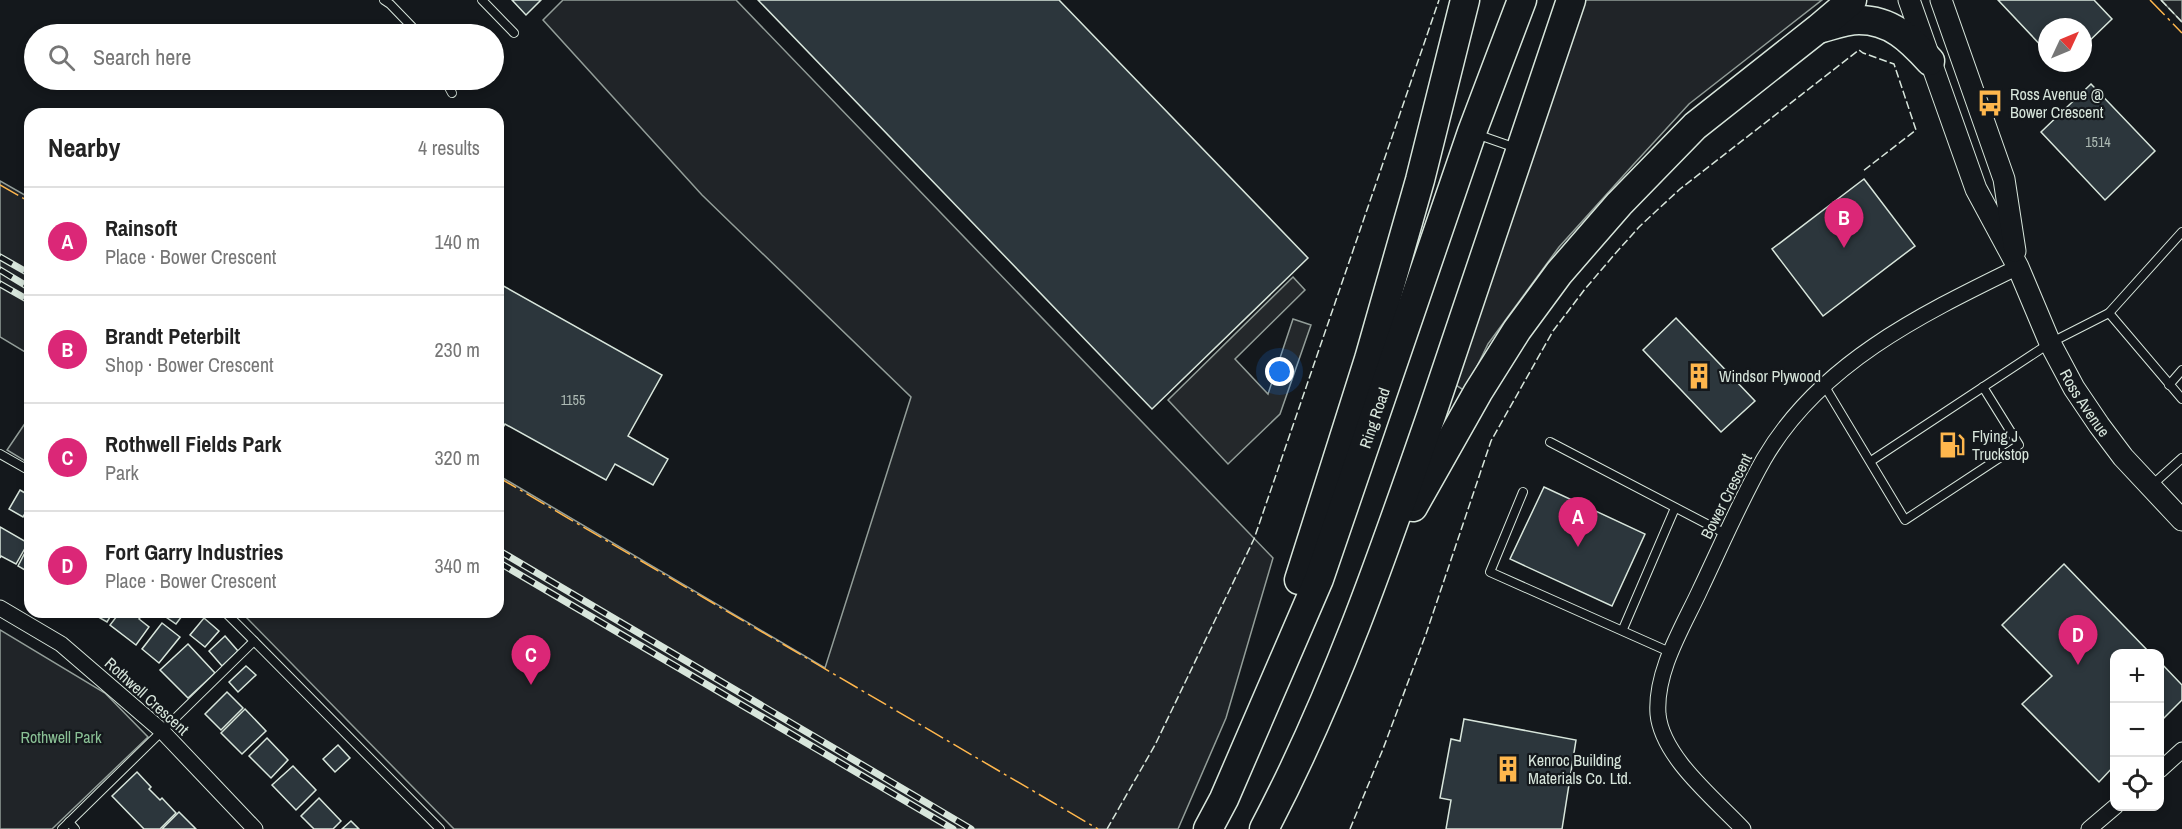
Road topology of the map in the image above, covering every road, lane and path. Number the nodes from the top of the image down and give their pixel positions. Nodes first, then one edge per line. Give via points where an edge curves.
1 (384, 0) edge
2 (482, 0) edge
3 (1465, 0) edge
4 (1522, 0) edge
5 (1571, 0) edge
6 (1852, 0) edge
7 (1909, 0) edge
8 (1941, 0) edge
9 (409, 24) edge
10 (1820, 28) junction
11 (514, 33) dead end
12 (1930, 61) junction
13 (450, 90) edge
14 (452, 93) dead end
15 (1472, 132) junction
16 (1520, 150) junction
17 (2182, 232) edge
18 (2018, 267) junction
19 (2109, 313) junction
20 (2050, 343) junction
21 (2182, 370) edge
22 (1824, 385) junction
23 (2169, 385) junction
24 (1983, 387) junction
25 (2182, 399) edge
26 (1550, 442) dead end
27 (0, 454) edge
28 (2182, 458) edge
29 (1870, 461) junction
30 (24, 468) edge
31 (2150, 486) junction
32 (1523, 492) dead end
33 (1675, 508) junction
34 (2182, 520) edge
35 (1726, 534) junction
36 (1378, 569) junction
37 (0, 608) edge
38 (231, 618) edge
39 (1623, 629) junction
40 (254, 640) junction
41 (1672, 652) junction
42 (1255, 726) junction
43 (162, 731) junction
44 (2182, 750) edge
45 (2164, 766) edge
46 (2111, 811) edge
47 (69, 822) junction
48 (252, 828) edge
49 (62, 829) edge
50 (75, 829) edge
51 (440, 829) edge
52 (1208, 829) edge
53 (1263, 829) edge
54 (1743, 829) edge
55 (2089, 829) edge

1 - 9 lane
2 - 11 lane
3 - 42 highway via 1370,359
4 - 15 highway, Ring Road
5 - 16 highway
6 - 10 highway
7 - 12 main road, Ross Avenue
8 - 18 main road, Ross Avenue via 2004,179
10 - 12 highway via 1857,20 1878,22 1909,38
10 - 36 highway via 1695,126 1559,273 1478,392
12 - 18 main road, Ross Avenue via 1976,189
13 - 14 lane
15 - 16 lane
15 - 42 highway, Ring Road via 1319,579
16 - 36 highway
17 - 19 lane
18 - 20 main road, Ross Avenue
18 - 22 street, Bower Crescent via 1926,313 1863,353
19 - 20 lane
19 - 23 lane
20 - 24 lane
20 - 31 main road, Ross Avenue via 2098,426
21 - 23 lane
22 - 29 lane
22 - 35 street, Bower Crescent via 1765,458
23 - 25 lane
24 - 29 lane
24 - 29 lane via 2019,445 1905,520
26 - 33 lane
27 - 30 lane
28 - 31 lane
31 - 34 main road, Ross Avenue
32 - 39 lane via 1490,572
33 - 35 lane
33 - 39 lane
35 - 41 street, Bower Crescent
36 - 53 highway via 1333,681
37 - 43 street, Rothwell Crescent via 61,644
38 - 40 lane
39 - 41 lane
40 - 43 lane
40 - 51 lane
41 - 54 street, Bower Crescent via 1660,684 1658,714 1665,741 1690,774
42 - 52 highway, Ring Road
43 - 47 lane
43 - 48 street, Rothwell Crescent
44 - 45 street
46 - 55 street
47 - 49 lane
47 - 50 lane

